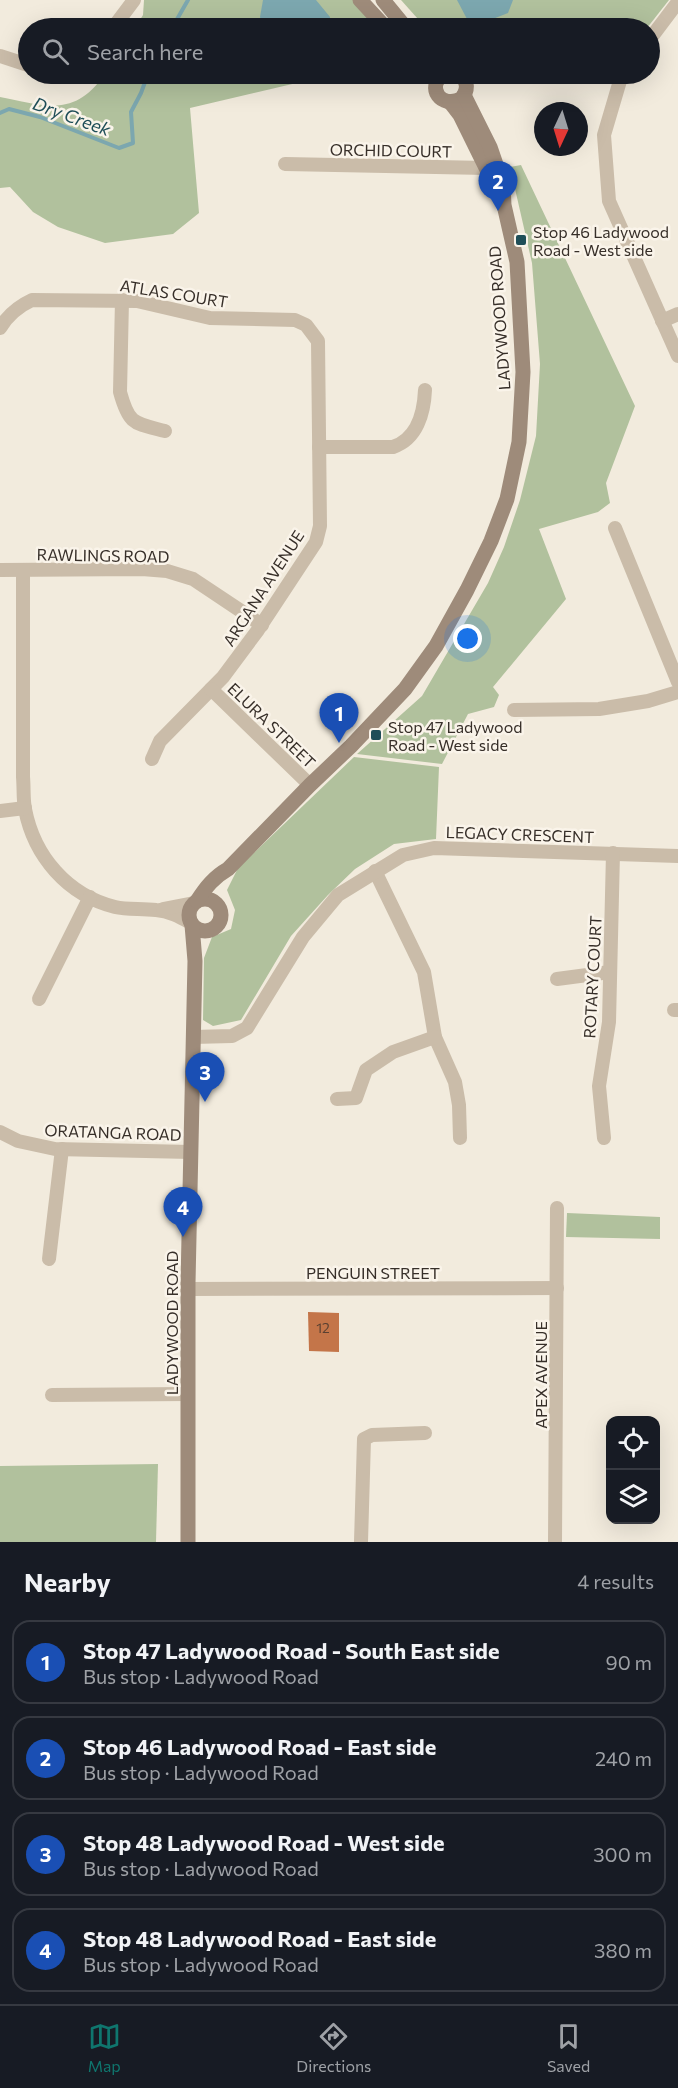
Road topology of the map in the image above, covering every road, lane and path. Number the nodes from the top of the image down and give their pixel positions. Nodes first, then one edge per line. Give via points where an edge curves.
1 (134, 0) edge
2 (360, 0) edge
3 (383, 0) edge
4 (678, 2) edge
5 (120, 18) edge
6 (377, 18) edge
7 (398, 18) edge
8 (660, 26) edge
9 (0, 56) edge
10 (18, 62) edge
11 (437, 84) edge
12 (466, 84) edge
13 (467, 84) edge
14 (618, 84) edge
15 (450, 102) junction
16 (285, 164) dead end
17 (490, 165) junction
18 (122, 300) junction
19 (678, 314) edge
20 (662, 321) junction
21 (0, 327) edge
22 (314, 333) joint
23 (678, 357) edge
24 (425, 390) dead end
25 (165, 431) dead end
26 (320, 447) junction
27 (615, 528) dead end
28 (0, 570) edge
29 (23, 570) junction
30 (262, 624) junction
31 (678, 681) edge
32 (211, 689) junction
33 (678, 692) edge
34 (514, 710) dead end
35 (152, 759) dead end
36 (310, 784) junction
37 (25, 808) junction
38 (0, 811) edge
39 (613, 853) junction
40 (678, 856) edge
41 (228, 868) junction
42 (375, 871) junction
43 (90, 897) junction
44 (196, 902) junction
45 (220, 908) junction
46 (158, 910) junction
47 (192, 924) junction
48 (209, 930) junction
49 (195, 961) junction
50 (610, 972) junction
51 (557, 979) dead end
52 (39, 999) dead end
53 (193, 1037) junction
54 (435, 1037) junction
55 (337, 1099) dead end
56 (0, 1132) edge
57 (460, 1138) dead end
58 (604, 1138) dead end
59 (62, 1149) junction
60 (191, 1152) junction
61 (557, 1208) dead end
62 (49, 1259) dead end
63 (557, 1288) junction
64 (189, 1289) junction
65 (188, 1394) junction
66 (52, 1395) dead end
67 (425, 1433) dead end
68 (188, 1542) edge
69 (361, 1542) edge
70 (555, 1542) edge

1 - 5 street
2 - 6 street
3 - 7 street
4 - 8 street
9 - 10 street
11 - 15 street, LADYWOOD ROAD via 441,99
12 - 15 street via 461,99
13 - 17 street, LADYWOOD ROAD via 470,109 490,147
14 - 20 street via 604,135 609,201
15 - 17 street, LADYWOOD ROAD
16 - 17 street, ORCHID COURT
17 - 36 street, LADYWOOD ROAD via 517,262 523,372 519,442 507,498 491,541 436,646 405,689
18 - 21 street, ATLAS COURT via 32,300 7,317
18 - 22 street, ATLAS COURT via 210,318 295,320
18 - 25 street via 120,392 124,407 137,424
19 - 20 street
20 - 23 street
22 - 26 street, ARGANA AVENUE via 319,351
24 - 26 street via 424,409 416,429 403,444
26 - 30 street, ARGANA AVENUE via 318,536
27 - 31 street
28 - 29 street, RAWLINGS ROAD
29 - 30 street, RAWLINGS ROAD via 167,571 193,579
29 - 37 street
30 - 32 street, ARGANA AVENUE
32 - 35 street, ARGANA AVENUE via 160,741
32 - 36 street, ELURA STREET
33 - 34 street via 624,707
36 - 41 street, LADYWOOD ROAD
37 - 38 street
37 - 43 street via 45,860 65,881
39 - 40 street, LEGACY CRESCENT
39 - 42 street, LEGACY CRESCENT via 434,848 403,855
39 - 50 street, ROTARY COURT
41 - 44 street, LADYWOOD ROAD via 216,876
41 - 45 street, LADYWOOD ROAD via 221,881
42 - 53 street, LEGACY CRESCENT via 338,895 303,937 247,1028 232,1036
42 - 54 street via 423,972
43 - 46 street via 116,907
43 - 52 street
44 - 45 street via 208,899
44 - 46 street
44 - 47 street via 189,914
45 - 48 street via 218,924
46 - 47 street
47 - 48 street via 197,929
47 - 49 street, LADYWOOD ROAD
48 - 49 street, LADYWOOD ROAD
49 - 53 street, LADYWOOD ROAD
50 - 51 street
50 - 58 street, ROTARY COURT via 609,1022 599,1086
53 - 60 street, LADYWOOD ROAD
54 - 55 street via 393,1052 366,1070 356,1098
54 - 57 street via 455,1082
56 - 59 street, ORATANGA ROAD via 35,1146
59 - 60 street, ORATANGA ROAD
59 - 62 street
60 - 64 street, LADYWOOD ROAD
61 - 63 street, APEX AVENUE
63 - 64 street, PENGUIN STREET
63 - 70 street, APEX AVENUE
64 - 65 street, LADYWOOD ROAD
65 - 66 street
65 - 68 street, LADYWOOD ROAD
67 - 69 street via 372,1435 364,1439

